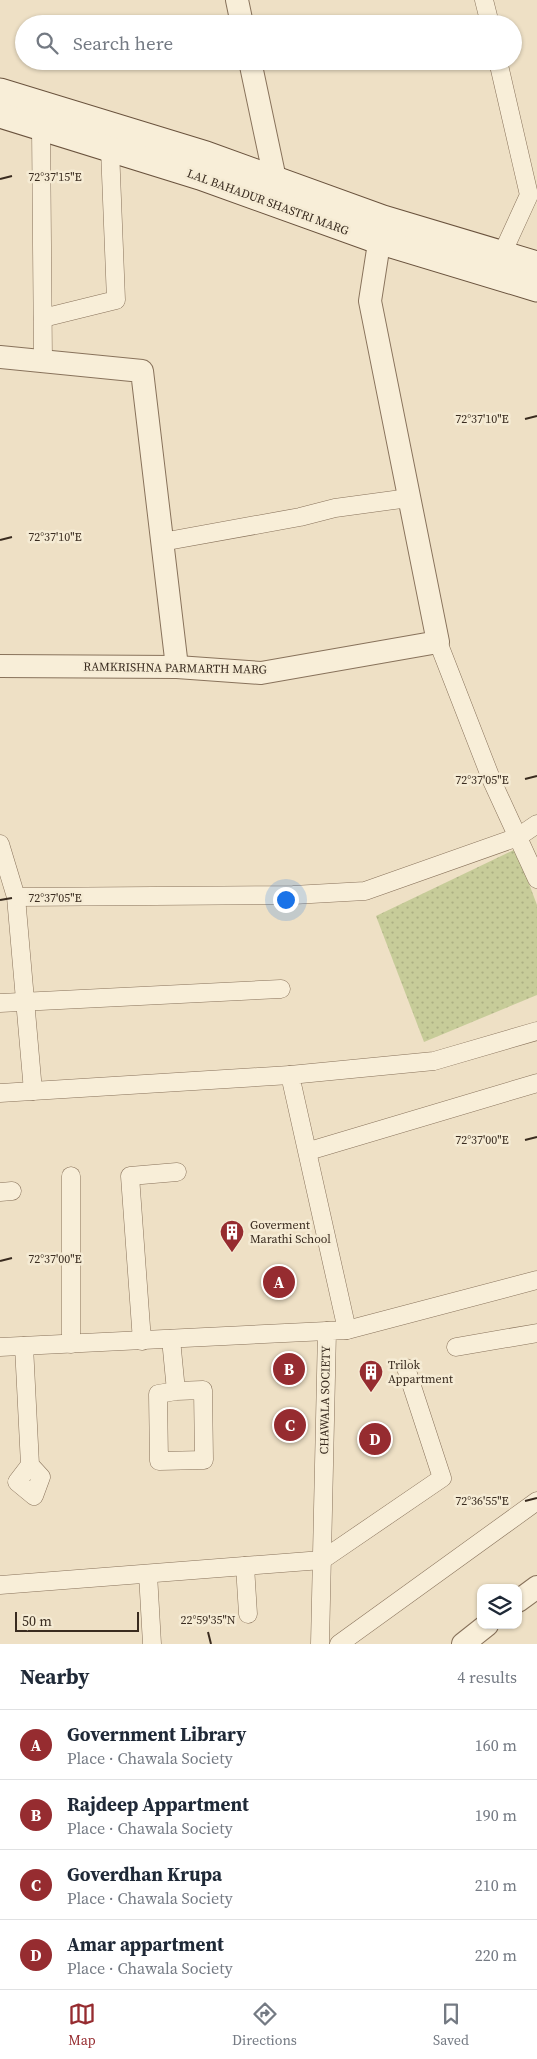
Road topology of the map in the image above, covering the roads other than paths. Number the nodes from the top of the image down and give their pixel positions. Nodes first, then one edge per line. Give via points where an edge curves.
1 (237, 0) edge
2 (484, 0) edge
3 (240, 15) edge
4 (488, 15) edge
5 (252, 70) edge
6 (500, 70) edge
7 (0, 90) edge
8 (0, 115) edge
9 (41, 127) junction
10 (110, 149) junction
11 (275, 179) junction
12 (381, 230) junction
13 (502, 254) junction
14 (537, 264) edge
15 (537, 289) edge
16 (43, 318) junction
17 (0, 357) edge
18 (43, 361) junction
19 (409, 498) junction
20 (162, 542) junction
21 (438, 642) junction
22 (0, 666) edge
23 (177, 666) junction
24 (537, 824) edge
25 (518, 837) junction
26 (0, 844) edge
27 (537, 879) edge
28 (16, 897) junction
29 (280, 989) dead end
30 (25, 1002) junction
31 (0, 1003) edge
32 (537, 1031) edge
33 (290, 1075) junction
34 (537, 1083) edge
35 (32, 1091) junction
36 (0, 1093) edge
37 (309, 1150) junction
38 (177, 1172) dead end
39 (71, 1176) dead end
40 (537, 1280) edge
41 (347, 1330) junction
42 (327, 1331) junction
43 (537, 1333) edge
44 (170, 1339) junction
45 (142, 1340) junction
46 (71, 1344) junction
47 (24, 1346) junction
48 (456, 1346) dead end
49 (0, 1347) edge
50 (406, 1368) dead end
51 (176, 1391) junction
52 (30, 1465) dead end
53 (537, 1502) edge
54 (322, 1560) junction
55 (245, 1566) junction
56 (148, 1574) junction
57 (0, 1585) edge
58 (537, 1586) edge
59 (522, 1598) edge
60 (248, 1614) dead end
61 (482, 1629) edge
62 (152, 1644) edge
63 (320, 1644) edge
64 (339, 1644) edge
65 (463, 1644) edge

1 - 3 street
2 - 4 street
5 - 11 street
6 - 13 street via 529,195
7 - 11 main road, LAL BAHADUR SHASTRI MARG via 206,154
8 - 9 main road, LAL BAHADUR SHASTRI MARG
9 - 10 main road, LAL BAHADUR SHASTRI MARG
9 - 16 street
10 - 12 main road, LAL BAHADUR SHASTRI MARG
10 - 16 street via 116,300
11 - 12 main road, LAL BAHADUR SHASTRI MARG
12 - 13 main road, LAL BAHADUR SHASTRI MARG
12 - 15 main road, LAL BAHADUR SHASTRI MARG
12 - 19 street via 370,301
13 - 14 main road, LAL BAHADUR SHASTRI MARG
16 - 18 street
17 - 18 street
18 - 20 street via 142,371
19 - 20 street via 336,508
19 - 21 street
20 - 23 street
21 - 23 street, RAMKRISHNA PARMARTH MARG via 261,673
21 - 25 street via 492,781
22 - 23 street, RAMKRISHNA PARMARTH MARG
24 - 25 street
25 - 27 street
25 - 28 street via 365,891 293,895
26 - 28 street
28 - 30 street
29 - 30 street
30 - 31 street
30 - 35 street
32 - 33 street via 434,1062
33 - 35 street
33 - 37 street
34 - 37 street
35 - 36 street
37 - 41 street
38 - 45 street via 130,1176
39 - 46 street
40 - 41 street, CHAWALA SOCIETY
41 - 42 street, CHAWALA SOCIETY
42 - 44 street
42 - 54 street, CHAWALA SOCIETY
43 - 48 street
44 - 45 street
44 - 51 street
45 - 46 street
46 - 47 street
47 - 49 street
47 - 52 street
50 - 54 street via 442,1478
51 - 51 street via 203,1390 204,1460 159,1461 158,1394
53 - 64 street
54 - 55 street
54 - 63 street, CHAWALA SOCIETY
55 - 56 street
55 - 60 street
56 - 57 street
56 - 62 street
58 - 59 street
61 - 65 street

